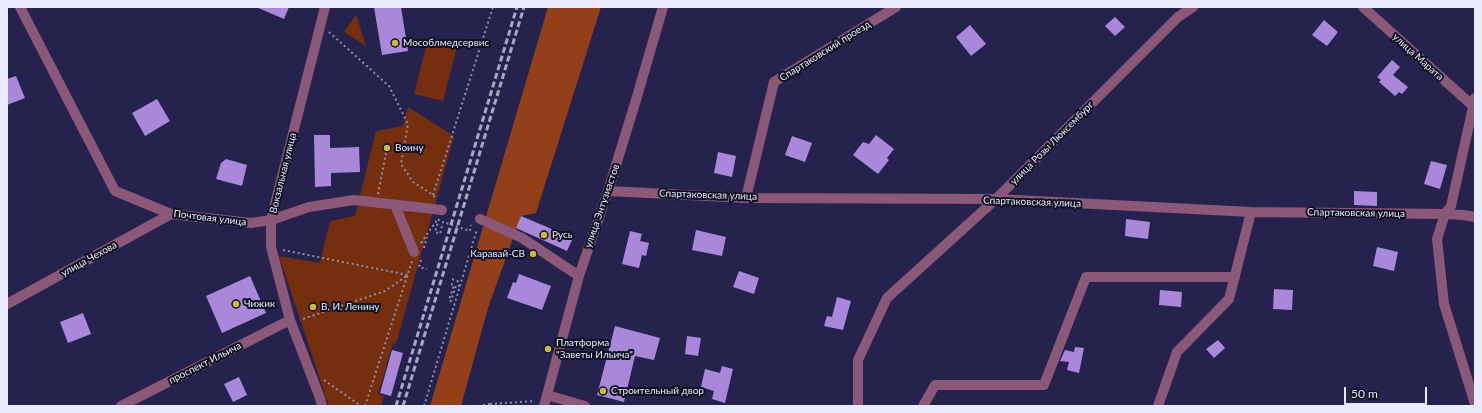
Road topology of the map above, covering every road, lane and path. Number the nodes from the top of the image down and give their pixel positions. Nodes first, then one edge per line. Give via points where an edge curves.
1 (20, 7) edge
2 (325, 7) edge
3 (493, 7) edge
4 (662, 7) edge
5 (896, 7) edge
6 (1193, 7) edge
7 (1363, 7) edge
8 (320, 24) junction
9 (388, 86) dead end
10 (1474, 102) edge
11 (387, 148) dead end
12 (380, 185) dead end
13 (608, 191) junction
14 (433, 195) dead end
15 (746, 198) junction
16 (996, 199) junction
17 (395, 205) junction
18 (442, 210) joint
19 (1448, 210) junction
20 (1251, 212) junction
21 (172, 214) junction
22 (1475, 217) edge
23 (480, 219) junction
24 (271, 220) junction
25 (271, 247) junction
26 (414, 252) dead end
27 (419, 267) dead end
28 (427, 269) dead end
29 (579, 276) junction
30 (1234, 277) junction
31 (452, 279) dead end
32 (460, 282) junction
33 (451, 284) dead end
34 (459, 286) junction
35 (7, 304) edge
36 (291, 322) junction
37 (309, 369) junction
38 (546, 401) edge
39 (1475, 404) edge
40 (490, 405) edge
41 (121, 406) edge
42 (322, 406) edge
43 (361, 406) edge
44 (424, 406) edge
45 (478, 406) edge
46 (585, 406) edge
47 (858, 406) edge
48 (923, 406) edge
49 (1158, 406) edge

1 - 21 street, Почтовая улица via 115,192
2 - 8 street, Вокзальная улица
3 - 14 path
4 - 13 street, улица Энтузиастов
5 - 15 street, Спартаковский проезд via 774,82
6 - 16 street, улица Розы Люксембург via 1178,17
7 - 10 street, улица Марата
8 - 9 path
8 - 24 street, Вокзальная улица
10 - 19 street
11 - 12 path
13 - 15 street, Спартаковская улица
13 - 29 street, улица Энтузиастов
15 - 16 street, Спартаковская улица
16 - 20 street, Спартаковская улица
16 - 47 street, улица Розы Люксембург via 887,298 858,360
17 - 18 street, Почтовая улица
17 - 24 street, Почтовая улица via 354,200 309,207
17 - 26 street
18 - 23 path via 435,232 440,234 443,222 470,231 474,217
19 - 20 street, Спартаковская улица
19 - 22 street, Спартаковская улица
19 - 39 street via 1437,239 1444,304
20 - 30 street
21 - 24 street, Почтовая улица via 251,223
21 - 35 street, улица Чехова
23 - 29 street via 522,238
23 - 32 path
24 - 25 street, Вокзальная улица
25 - 36 street, Вокзальная улица
25 - 36 path via 408,275 385,291
27 - 28 path
29 - 38 street, улица Энтузиастов
30 - 48 street via 1086,277 1044,385 935,385
30 - 49 street via 1229,299 1177,352
31 - 32 path
32 - 34 path
33 - 34 path via 454,285 449,300 451,301 456,286
34 - 44 path
36 - 37 street, Вокзальная улица
36 - 41 street, проспект Ильича
37 - 42 street, Вокзальная улица
37 - 43 path
38 - 40 path
38 - 46 street
40 - 45 path

